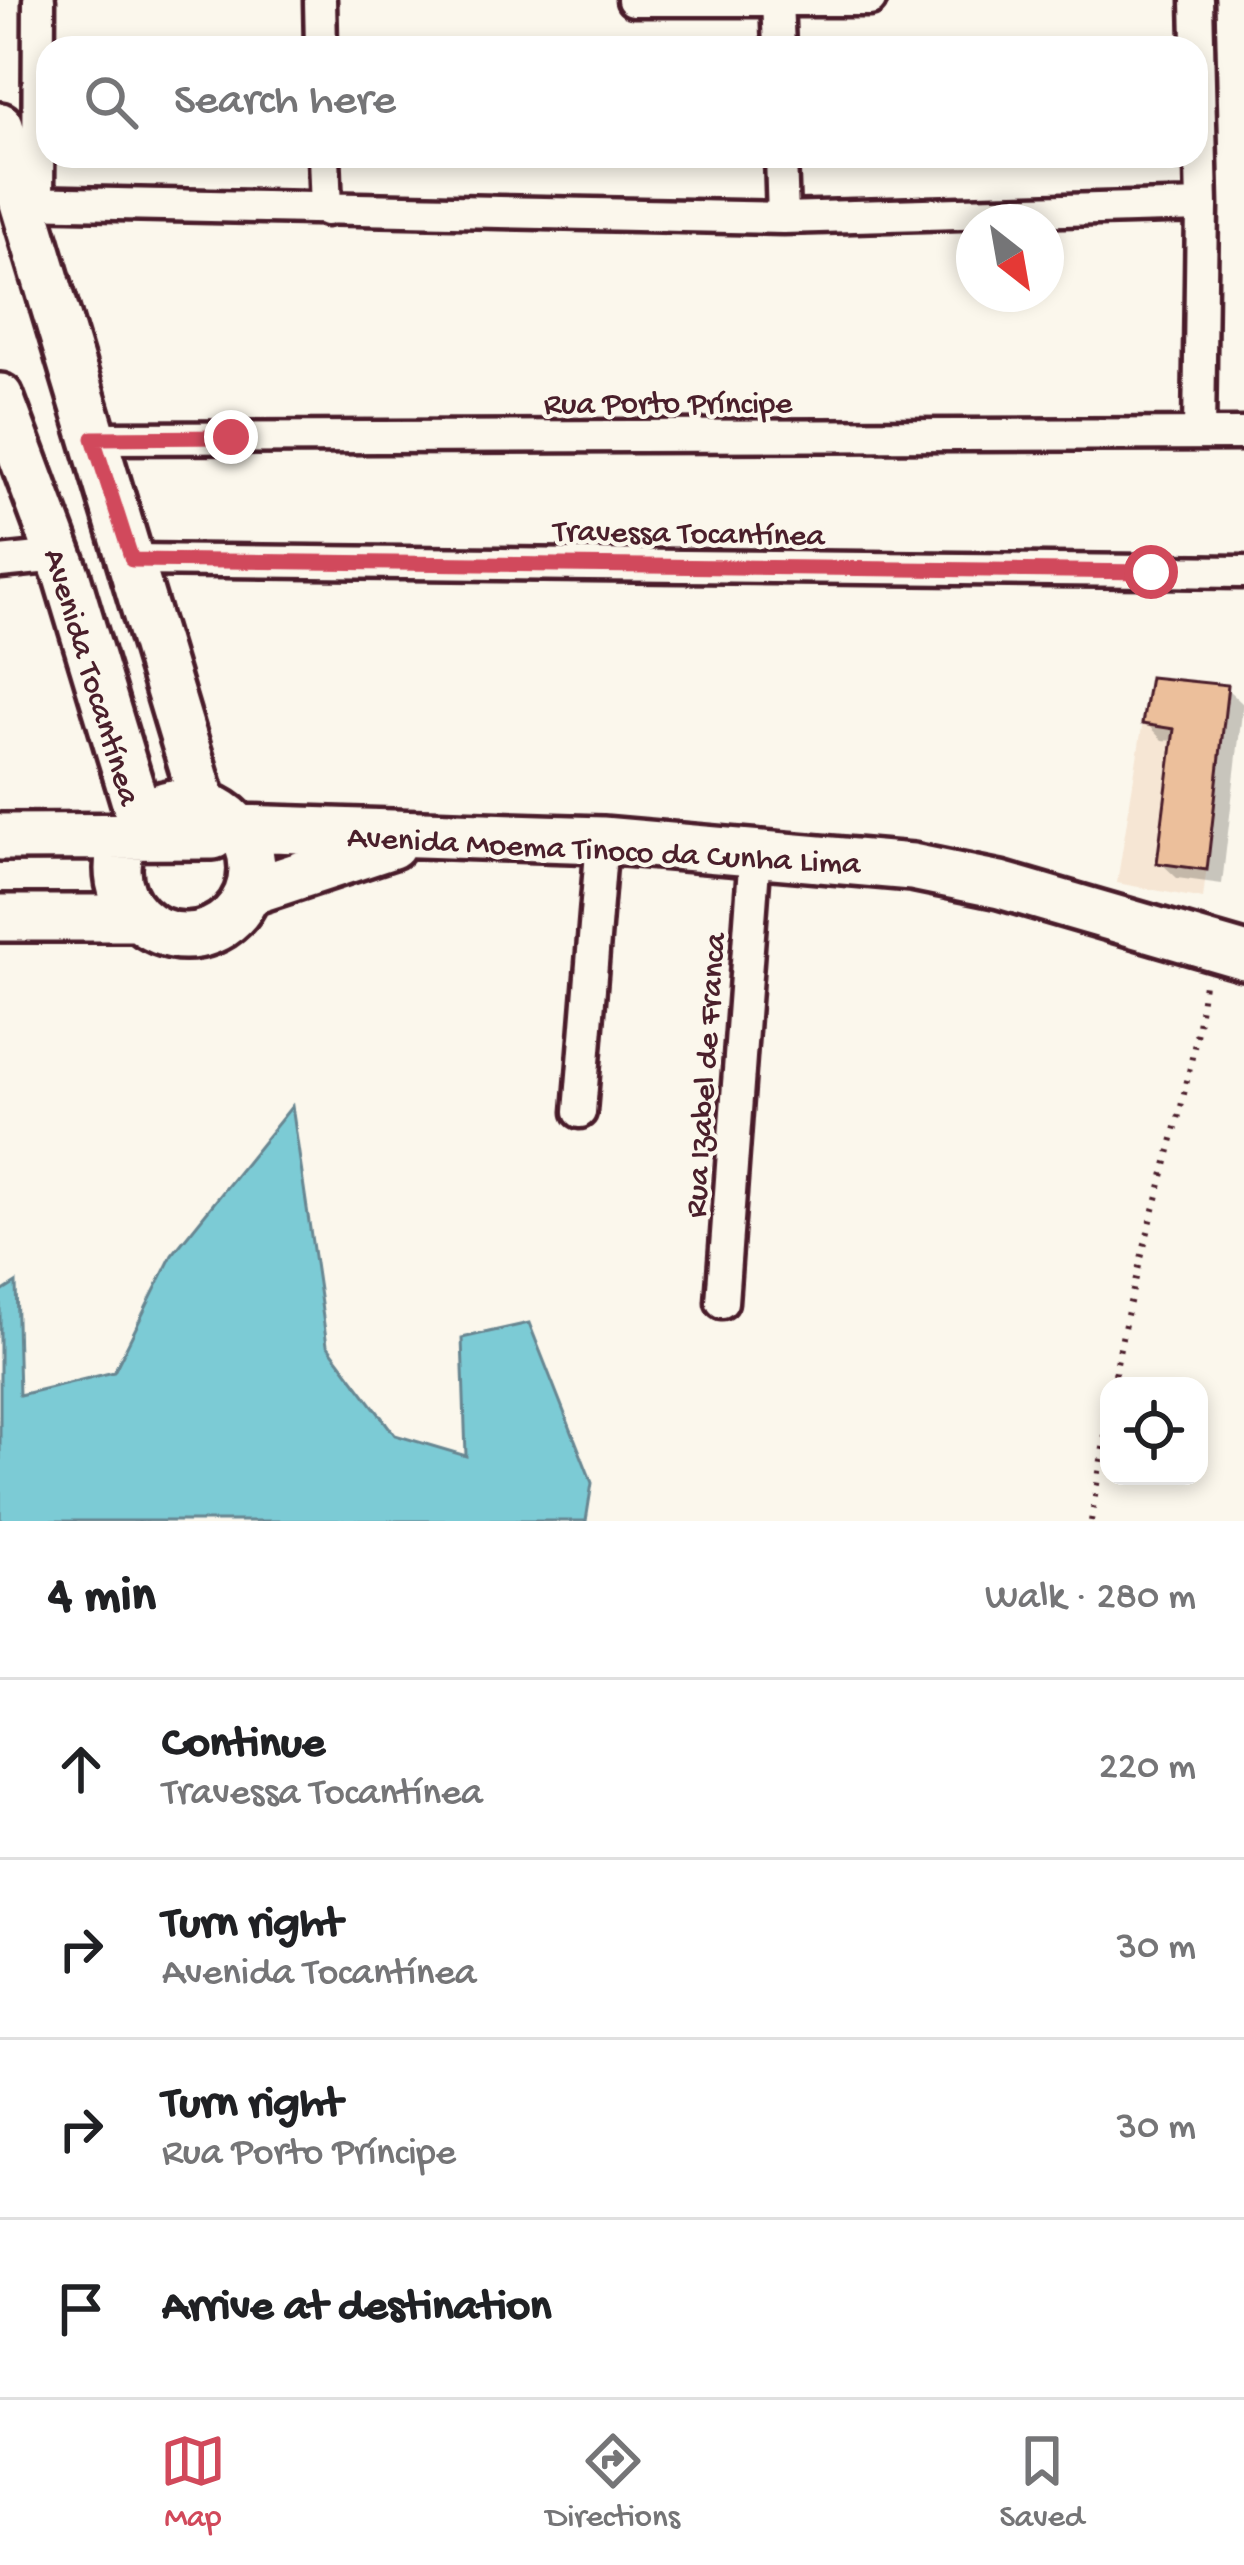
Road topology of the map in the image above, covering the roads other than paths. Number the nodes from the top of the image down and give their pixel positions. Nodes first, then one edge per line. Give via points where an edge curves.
1 (39, 0) edge
2 (320, 0) edge
3 (632, 0) edge
4 (870, 0) edge
5 (1197, 0) edge
6 (778, 1) edge
7 (38, 36) edge
8 (321, 36) edge
9 (778, 36) edge
10 (1198, 36) edge
11 (36, 76) edge
12 (0, 126) edge
13 (324, 168) edge
14 (781, 168) edge
15 (1201, 168) edge
16 (31, 202) junction
17 (1202, 206) junction
18 (326, 210) junction
19 (783, 218) junction
20 (22, 269) edge
21 (0, 397) edge
22 (1199, 434) junction
23 (1244, 434) edge
24 (93, 438) junction
25 (59, 556) junction
26 (132, 560) junction
27 (0, 562) edge
28 (1244, 572) edge
29 (221, 816) junction
30 (133, 827) junction
31 (423, 835) junction
32 (0, 837) edge
33 (602, 840) junction
34 (755, 853) junction
35 (249, 892) junction
36 (0, 918) edge
37 (139, 919) junction
38 (1225, 950) edge
39 (580, 1112) dead end
40 (722, 1302) dead end

1 - 7 street
2 - 8 street
3 - 6 street
4 - 6 street
5 - 10 street
6 - 9 street
11 - 16 street
12 - 16 main road, Avenida Tocantínea
13 - 18 street
14 - 19 street
15 - 17 street
16 - 18 street
16 - 20 main road, Avenida Tocantínea
17 - 19 street
17 - 22 street
18 - 19 street
20 - 24 main road, Avenida Tocantínea
21 - 25 main road, Avenida Tocantínea
22 - 23 street, Rua Porto Príncipe
22 - 24 street, Rua Porto Príncipe
24 - 26 main road, Avenida Tocantínea
25 - 27 street
25 - 30 main road, Avenida Tocantínea
26 - 28 street, Travessa Tocantínea
26 - 29 main road, Avenida Tocantínea
29 - 30 main road, Avenida Tocantínea via 212,836
29 - 31 main road, Avenida Moema Tinoco da Cunha Lima
29 - 35 main road via 250,848
30 - 32 main road
30 - 37 main road via 118,880
31 - 33 main road, Avenida Moema Tinoco da Cunha Lima
31 - 35 main road
33 - 34 main road, Avenida Moema Tinoco da Cunha Lima
33 - 39 street
34 - 38 main road, Avenida Moema Tinoco da Cunha Lima via 912,867
34 - 40 street, Rua Izabel de Franca
35 - 37 main road via 238,911 201,935 157,931
36 - 37 main road

